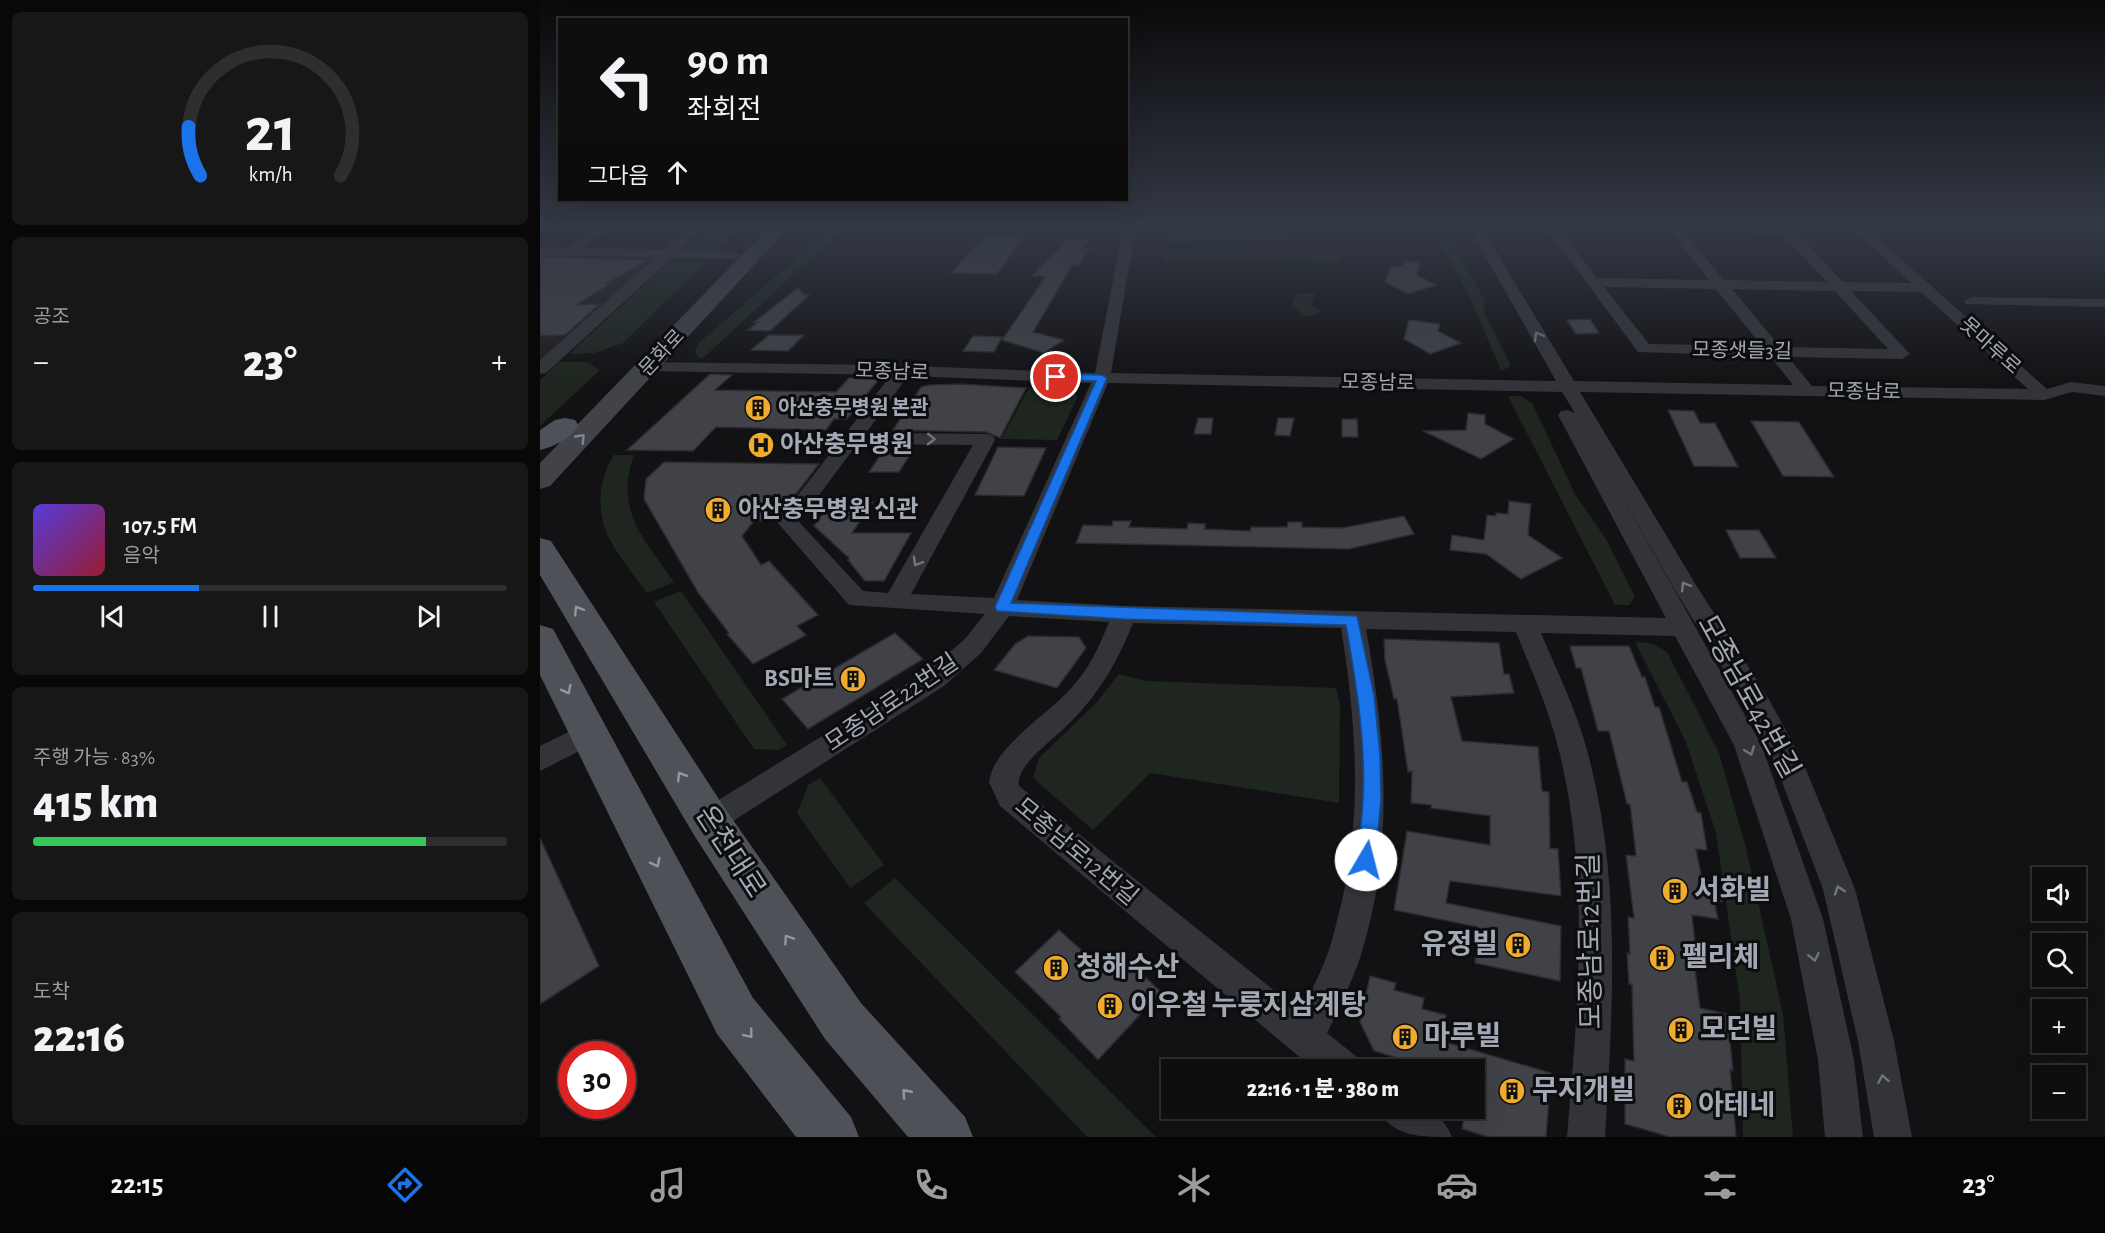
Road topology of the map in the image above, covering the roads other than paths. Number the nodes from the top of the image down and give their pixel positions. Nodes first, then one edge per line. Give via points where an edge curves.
1 (640, 278) edge
2 (711, 278) edge
3 (732, 278) edge
4 (1120, 278) edge
5 (1492, 278) edge
6 (1502, 278) edge
7 (1590, 278) edge
8 (1715, 278) edge
9 (1831, 278) edge
10 (1914, 278) edge
11 (1593, 282) junction
12 (1720, 284) junction
13 (1839, 286) junction
14 (1925, 288) junction
15 (1971, 301) dead end
16 (2105, 303) edge
17 (1775, 352) junction
18 (649, 366) junction
19 (540, 369) edge
20 (902, 372) junction
21 (1102, 378) junction
22 (1559, 387) junction
23 (1807, 391) junction
24 (2105, 391) edge
25 (2044, 396) junction
26 (565, 426) junction
27 (852, 438) junction
28 (540, 442) edge
29 (540, 451) edge
30 (540, 480) edge
31 (540, 548) edge
32 (895, 601) junction
33 (1002, 607) junction
34 (1124, 614) junction
35 (1352, 620) junction
36 (1525, 624) junction
37 (1683, 627) junction
38 (540, 638) edge
39 (589, 733) junction
40 (540, 759) edge
41 (709, 820) junction
42 (1306, 1040) junction
43 (1330, 1059) edge
44 (1410, 1119) edge
45 (831, 1137) edge
46 (945, 1137) edge
47 (1433, 1137) edge
48 (1586, 1137) edge
49 (1844, 1137) edge
50 (1893, 1137) edge

1 - 19 street
2 - 26 main road, 문화로
3 - 18 main road, 문화로
4 - 21 street, 모종남로22번길
5 - 22 street
22 -> 6 street
7 - 11 street, 모종샛들3길
8 - 12 street
9 - 13 street, 모종샛들3길
10 - 14 street, 못마루로
11 - 12 street
11 - 17 street, 모종샛들3길 via 1644,349
12 - 13 street
12 - 17 street
13 - 14 street
13 - 17 street, 모종샛들3길 via 1902,354
14 - 25 street, 못마루로
15 - 16 street
17 - 23 street
18 - 20 street, 모종남로
30 -> 18 main road, 문화로
20 - 21 street, 모종남로
20 - 27 street
21 - 22 street, 모종남로
21 - 33 street, 모종남로22번길
22 - 23 street, 모종남로
22 - 37 street, 모종남로42번길
50 -> 22 street, 모종남로42번길 via 1876,1041 1839,889 1788,760 1758,703
23 - 25 street, 모종남로
24 - 25 street, 모종남로 via 2071,387
26 - 28 main road
26 - 29 main road, 문화로
27 - 32 street via 788,522 857,599
27 -> 32 street via 986,440
41 -> 31 main road, 온천대로
32 - 33 street
33 - 34 street
33 - 41 street, 모종남로22번길 via 990,628 964,656 935,679
34 - 35 street
34 - 42 street, 모종남로12번길 via 1099,671 1081,696 1017,758 1003,785 1010,797
35 - 36 street
35 - 42 street via 1372,755 1369,840 1342,960
36 - 37 street
36 - 48 street, 모종남로12번길 via 1570,743 1585,807 1596,895 1596,1003
37 -> 49 street, 모종남로42번길 via 1747,744 1807,919 1836,1060
38 -> 39 main road
39 - 40 street
39 -> 45 main road via 735,1016
46 -> 41 main road, 온천대로 via 843,1021
42 - 43 street, 모종남로12번길
44 - 47 street

